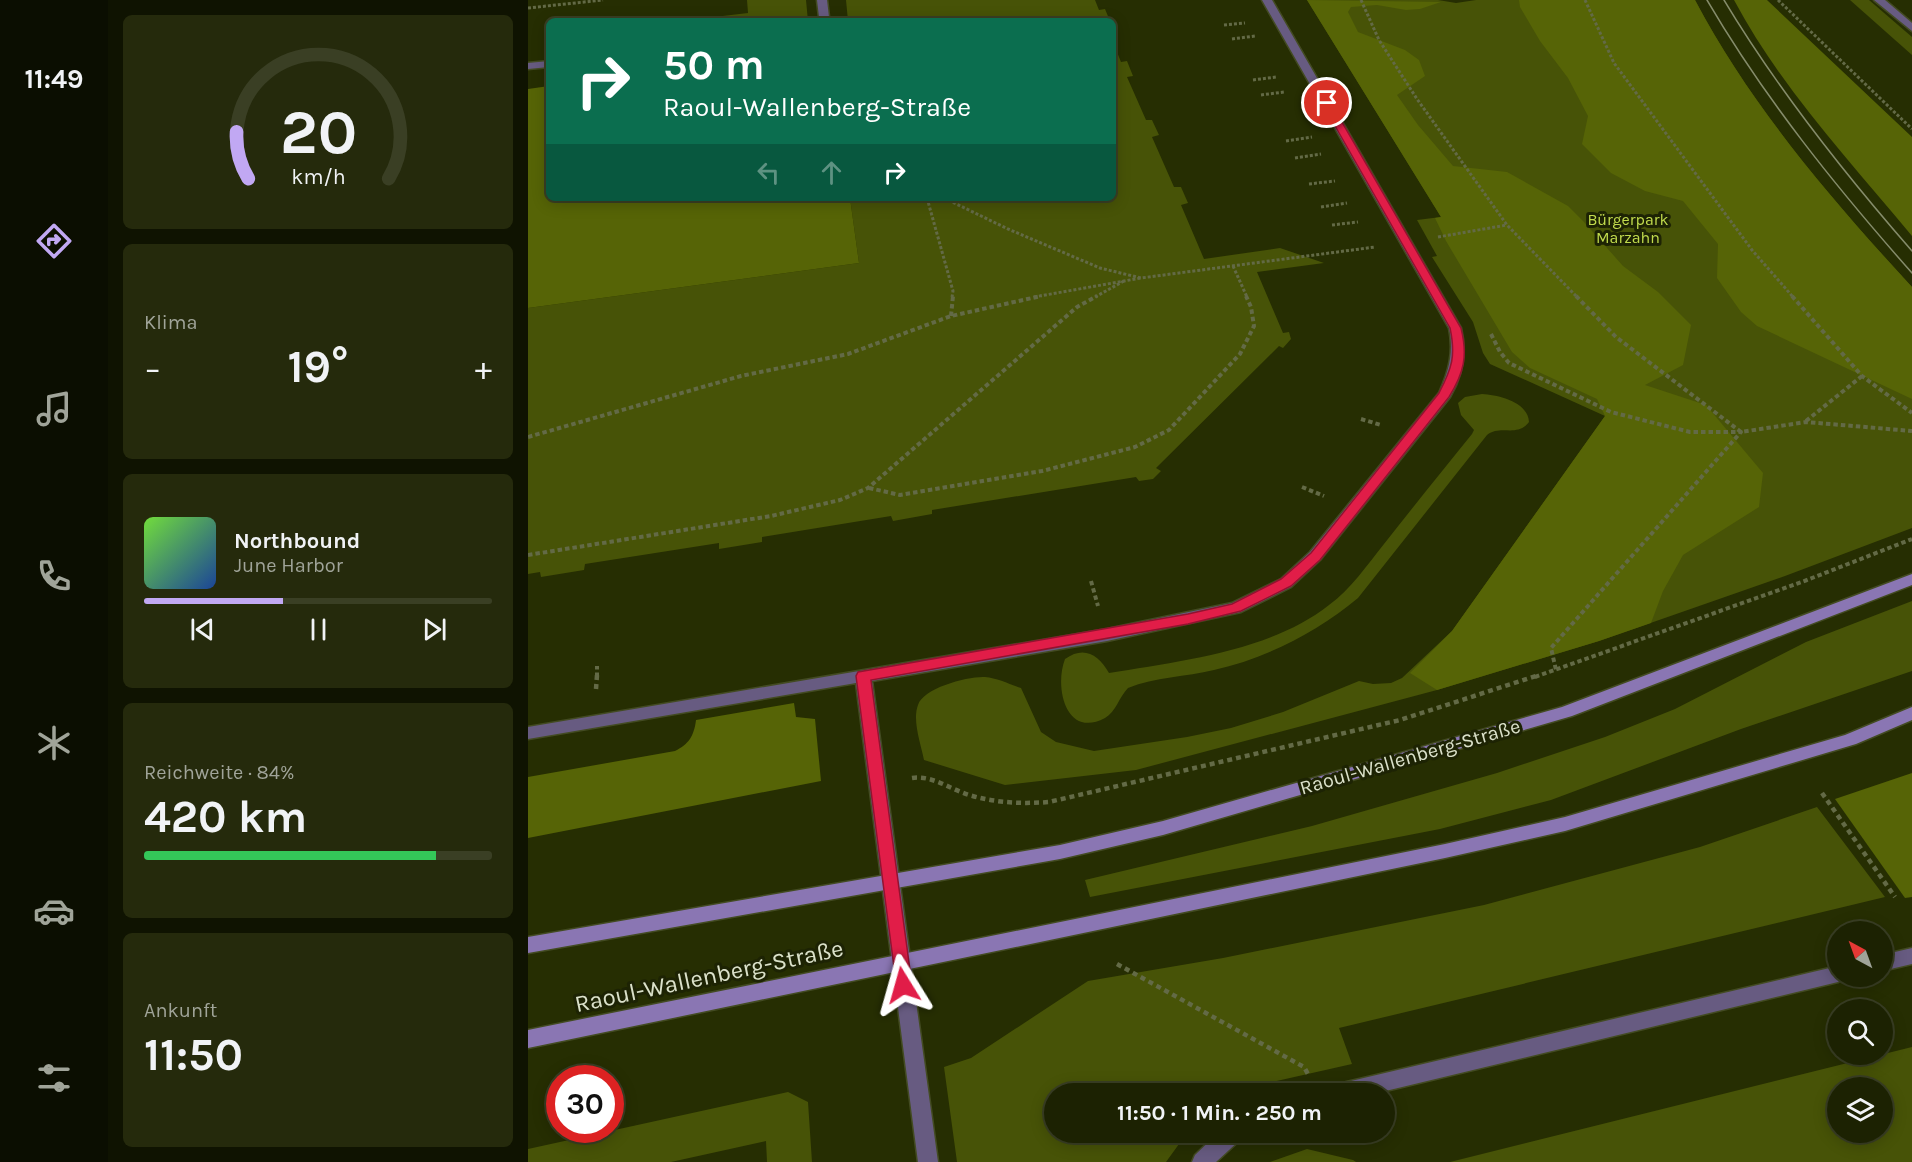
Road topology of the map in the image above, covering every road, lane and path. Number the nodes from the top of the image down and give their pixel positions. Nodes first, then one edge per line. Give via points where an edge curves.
1 (603, 0) edge
2 (822, 0) edge
3 (1267, 0) edge
4 (1361, 0) edge
5 (1585, 0) edge
6 (1778, 0) edge
7 (1880, 0) edge
8 (528, 8) edge
9 (823, 18) edge
10 (1912, 28) edge
11 (546, 64) edge
12 (528, 66) edge
13 (1912, 129) edge
14 (928, 201) edge
15 (950, 201) edge
16 (1507, 225) junction
17 (1449, 235) dead end
18 (1434, 238) dead end
19 (1440, 248) dead end
20 (1354, 250) dead end
21 (1233, 266) junction
22 (1141, 278) junction
23 (1124, 281) junction
24 (951, 316) junction
25 (1486, 325) dead end
26 (1862, 376) junction
27 (1912, 413) edge
28 (1806, 422) junction
29 (1912, 431) edge
30 (1741, 432) junction
31 (528, 438) edge
32 (868, 488) junction
33 (1912, 539) edge
34 (528, 555) edge
35 (1912, 579) edge
36 (1556, 670) junction
37 (863, 676) junction
38 (1912, 713) edge
39 (528, 733) edge
40 (914, 778) dead end
41 (1822, 793) dead end
42 (891, 881) junction
43 (1895, 897) dead end
44 (528, 945) edge
45 (1912, 956) edge
46 (1893, 960) edge
47 (900, 963) junction
48 (1117, 964) dead end
49 (1827, 977) edge
50 (528, 1039) edge
51 (1313, 1083) edge
52 (1380, 1083) edge
53 (1222, 1143) edge
54 (928, 1162) edge
55 (1202, 1162) edge

1 - 8 path
2 - 9 street
3 - 37 street via 1455,328 1460,349 1456,372 1445,394 1315,556 1286,583 1236,608
4 - 16 path via 1385,50
5 - 26 path via 1614,63 1752,249
6 - 13 path
7 - 10 street
11 - 12 street
14 - 24 path via 953,291
15 - 22 path via 1101,268
16 - 17 path
16 - 30 path via 1616,337
18 - 19 path
20 - 21 path
21 - 22 path
21 - 32 path via 1251,307 1254,326 1240,354 1168,430 1135,447 1042,471 900,495
22 - 23 path
23 - 24 path
23 - 32 path via 1077,307
24 - 31 path via 848,354 741,376
25 - 30 path via 1509,363 1611,412 1690,432
26 - 27 path
26 - 28 path
28 - 29 path
28 - 30 path
30 - 36 path via 1551,648
32 - 34 path via 840,500 771,516
33 - 36 path
35 - 42 main road, Raoul-Wallenberg-Straße via 1566,712 1489,735 1163,828 1083,847
36 - 40 path via 1400,720 1049,802 1026,805 982,800 924,776
37 - 39 street
37 - 42 street
38 - 47 main road, Raoul-Wallenberg-Straße via 1850,740 1565,824
41 - 43 path
42 - 44 main road, Raoul-Wallenberg-Straße
42 - 47 street
45 - 46 street
47 - 50 main road, Raoul-Wallenberg-Straße
47 - 54 street
48 - 51 path via 1304,1067
49 - 52 street
53 - 55 street

